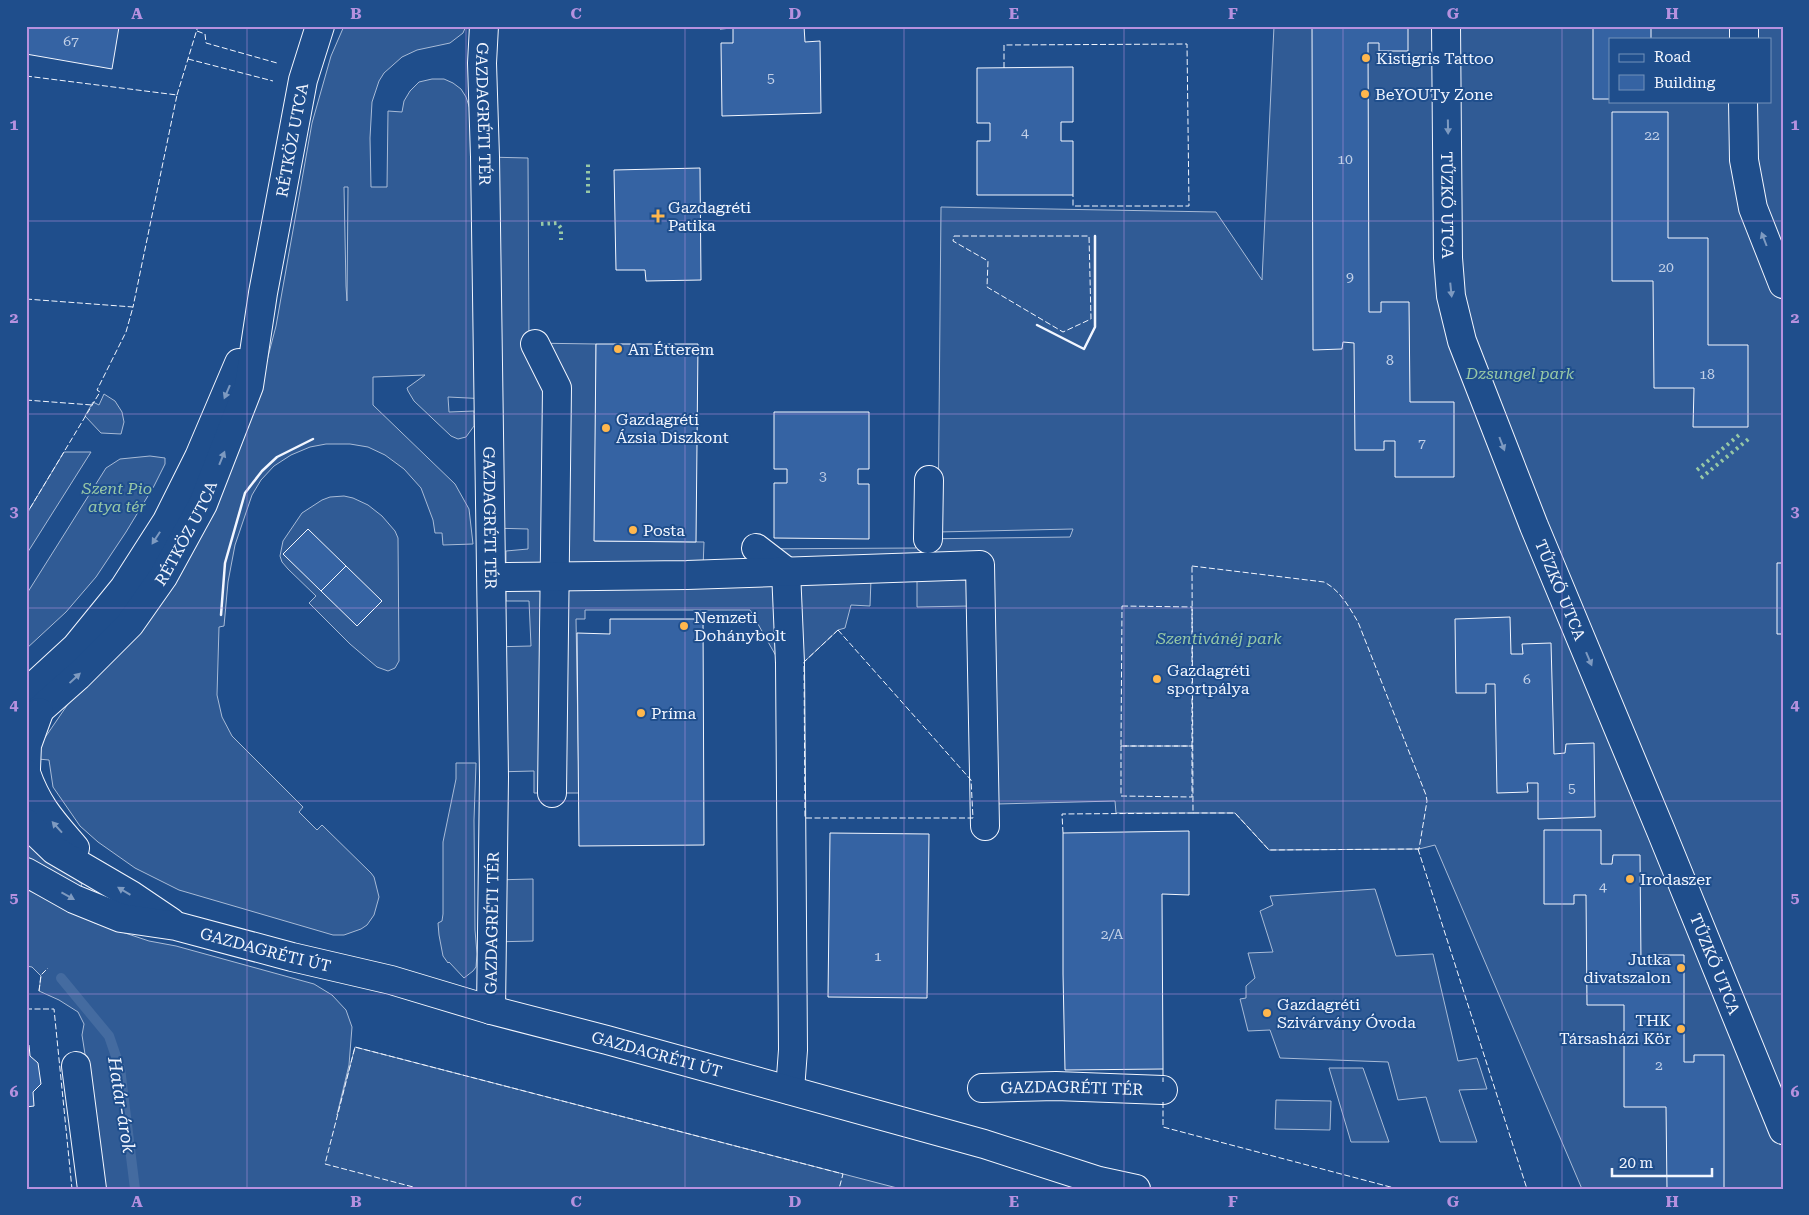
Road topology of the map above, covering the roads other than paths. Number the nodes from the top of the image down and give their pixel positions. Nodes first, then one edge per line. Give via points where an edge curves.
1 (320, 26) edge
2 (484, 26) edge
3 (1446, 26) edge
4 (1743, 102) edge
5 (1783, 284) edge
6 (535, 344) dead end
7 (929, 480) dead end
8 (928, 539) dead end
9 (756, 548) dead end
10 (786, 571) junction
11 (555, 576) junction
12 (507, 577) dead end
13 (31, 709) edge
14 (26, 771) edge
15 (552, 793) dead end
16 (26, 823) edge
17 (985, 826) dead end
18 (26, 872) edge
19 (101, 877) junction
20 (176, 926) junction
21 (491, 1010) junction
22 (76, 1066) dead end
23 (982, 1088) dead end
24 (790, 1090) junction
25 (1162, 1090) dead end
26 (1783, 1130) edge
27 (92, 1189) edge
28 (1136, 1189) edge

1 - 13 street, RÉTKÖZ UTCA via 303,80 249,386 204,504 167,570 130,624 78,676
2 - 21 street, GAZDAGRÉTI TÉR via 494,777
3 -> 26 street, TŰZKŐ UTCA via 1448,258 1451,296 1462,341 1534,526
5 -> 4 street via 1753,208 1744,160
6 - 11 street via 557,388
7 - 8 street
9 - 10 street
10 - 11 street
10 - 17 street via 980,565
10 - 24 street via 790,663
11 - 12 street
11 - 15 street
13 - 14 street, RÉTKÖZ UTCA
19 -> 14 street, RÉTKÖZ UTCA via 47,816 33,794
16 - 19 street, GAZDAGRÉTI ÚT via 54,850
18 -> 20 street, GAZDAGRÉTI ÚT via 74,899 122,918
20 -> 19 street, GAZDAGRÉTI ÚT
20 - 21 street, GAZDAGRÉTI ÚT via 391,980
21 - 24 street, GAZDAGRÉTI ÚT
22 - 27 street
23 - 25 street, GAZDAGRÉTI TÉR via 1056,1086
24 - 28 street, GAZDAGRÉTI ÚT

